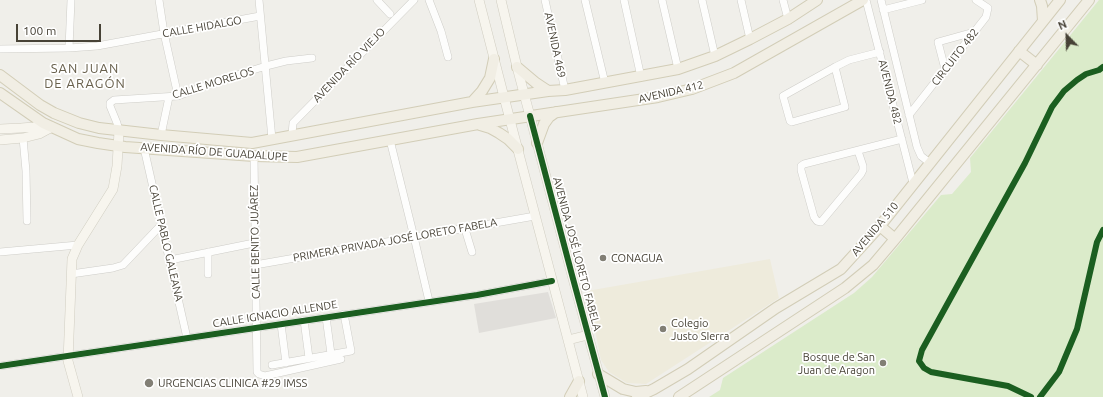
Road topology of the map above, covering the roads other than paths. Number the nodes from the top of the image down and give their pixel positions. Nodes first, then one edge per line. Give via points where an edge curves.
1 (71, 0) edge
2 (159, 0) edge
3 (259, 0) edge
4 (377, 0) edge
5 (414, 0) edge
6 (430, 0) edge
7 (479, 0) edge
8 (501, 0) edge
9 (545, 0) edge
10 (585, 0) edge
11 (624, 0) edge
12 (662, 0) edge
13 (702, 0) edge
14 (741, 0) edge
15 (783, 0) edge
16 (817, 0) edge
17 (865, 0) edge
18 (881, 0) edge
19 (922, 0) edge
20 (976, 0) edge
21 (1040, 0) edge
22 (1060, 0) edge
23 (1089, 0) edge
24 (883, 10) junction
25 (390, 14) dead end
26 (260, 16) junction
27 (788, 19) junction
28 (1043, 21) junction
29 (974, 32) junction
30 (164, 33) junction
31 (750, 39) junction
32 (69, 48) junction
33 (0, 49) edge
34 (1019, 51) junction
35 (880, 52) junction
36 (715, 56) junction
37 (448, 57) dead end
38 (312, 58) dead end
39 (494, 60) junction
40 (1036, 65) junction
41 (266, 66) junction
42 (517, 67) junction
43 (836, 67) junction
44 (678, 69) junction
45 (945, 69) junction
46 (0, 75) edge
47 (641, 77) junction
48 (605, 83) junction
49 (565, 90) junction
50 (548, 91) junction
51 (0, 93) edge
52 (524, 94) junction
53 (178, 96) junction
54 (169, 97) junction
55 (504, 97) junction
56 (472, 102) junction
57 (556, 112) junction
58 (910, 115) junction
59 (530, 116) junction
60 (510, 120) junction
61 (478, 124) junction
62 (47, 125) junction
63 (0, 129) edge
64 (118, 131) junction
65 (292, 134) junction
66 (161, 136) junction
67 (22, 138) junction
68 (272, 138) junction
69 (902, 139) junction
70 (0, 140) edge
71 (390, 140) junction
72 (537, 143) junction
73 (118, 146) junction
74 (144, 148) junction
75 (518, 150) junction
76 (858, 151) junction
77 (254, 156) junction
78 (930, 163) junction
79 (913, 183) junction
80 (535, 216) junction
81 (27, 221) dead end
82 (162, 224) junction
83 (880, 226) junction
84 (465, 228) junction
85 (414, 237) junction
86 (895, 240) junction
87 (254, 243) junction
88 (78, 245) junction
89 (0, 252) edge
90 (208, 252) junction
91 (472, 252) dead end
92 (170, 260) junction
93 (255, 265) junction
94 (72, 274) junction
95 (208, 274) dead end
96 (552, 281) junction
97 (428, 301) junction
98 (344, 314) junction
99 (326, 317) junction
100 (304, 320) junction
101 (281, 324) junction
102 (257, 327) junction
103 (588, 335) junction
104 (187, 338) junction
105 (568, 340) junction
106 (331, 354) junction
107 (68, 356) junction
108 (309, 358) junction
109 (341, 360) dead end
110 (286, 362) junction
111 (272, 365) dead end
112 (0, 366) edge
113 (688, 369) junction
114 (598, 374) junction
115 (579, 381) junction
116 (698, 384) junction
117 (654, 389) junction
118 (78, 397) edge
119 (570, 397) edge
120 (583, 397) edge
121 (605, 397) edge
122 (637, 397) edge
123 (679, 397) edge

1 - 32 street
2 - 30 street
3 - 26 street
4 - 25 street
5 - 65 street, AVENIDA RÍO VIEJO via 293,123
6 - 37 street
7 - 39 main road
8 - 42 main road, AVENIDA JOSÉ LORETO FABELA
9 - 49 street, AVENIDA 469
10 - 48 street
11 - 47 street
12 - 44 street
13 - 36 street
14 - 31 street
15 - 27 street
16 - 27 main road, AVENIDA 412
17 - 35 street, AVENIDA 482
17 - 57 main road, AVENIDA 412 via 734,73 692,89 658,97
18 - 24 street, AVENIDA 482
19 - 24 street
20 - 29 street, CIRCUITO 482 via 988,8 988,13
21 - 28 main road
22 - 28 main road, AVENIDA 510
23 - 40 main road, AVENIDA 510
24 - 58 street, AVENIDA 482
26 - 30 street, CALLE HIDALGO
26 - 41 street
27 - 31 main road, AVENIDA 412
28 - 34 main road, AVENIDA 510
29 - 45 street, CIRCUITO 482
29 - 45 street via 938,42
30 - 32 street, CALLE HIDALGO via 97,46
30 - 53 street
31 - 36 main road, AVENIDA 412
32 - 33 street, CALLE HIDALGO
34 - 40 main road
34 - 78 main road, AVENIDA 510
35 - 43 street via 849,60
35 - 69 street, AVENIDA 482
36 - 44 main road, AVENIDA 412
38 - 41 street, CALLE MORELOS
39 - 55 main road
39 - 56 main road via 490,78
40 - 86 main road, AVENIDA 510
41 - 53 street, CALLE MORELOS
41 - 68 street
42 - 50 main road
42 - 52 main road, AVENIDA JOSÉ LORETO FABELA
43 - 43 street via 784,96 792,122 845,107
44 - 47 main road, AVENIDA 412
45 - 58 street, CIRCUITO 482
46 - 64 main road, AVENIDA RÍO DE GUADALUPE via 54,113 79,123
47 - 48 main road, AVENIDA 412
48 - 49 main road, AVENIDA 412
49 - 50 main road, AVENIDA 412
50 - 52 main road, AVENIDA 412
51 - 62 main road, AVENIDA RÍO DE GUADALUPE
52 - 55 main road, AVENIDA RÍO DE GUADALUPE
52 - 59 main road, AVENIDA JOSÉ LORETO FABELA
53 - 54 street, CALLE MORELOS
54 - 64 street, CALLE MORELOS via 112,101 110,106
54 - 66 street
55 - 56 main road, AVENIDA RÍO DE GUADALUPE
55 - 60 main road
56 - 65 main road, AVENIDA RÍO DE GUADALUPE
57 - 59 main road, AVENIDA 412
57 - 72 main road via 544,124
58 - 78 street, AVENIDA 482 via 917,148 921,156
59 - 60 main road, AVENIDA RÍO DE GUADALUPE
59 - 72 main road, AVENIDA JOSÉ LORETO FABELA
60 - 61 main road, AVENIDA RÍO DE GUADALUPE
60 - 75 main road
61 - 71 main road, AVENIDA RÍO DE GUADALUPE
61 - 75 main road via 499,133
62 - 63 main road
62 - 67 main road via 39,134
62 - 73 main road, AVENIDA RÍO DE GUADALUPE via 78,139
64 - 66 main road, AVENIDA RÍO DE GUADALUPE
64 - 73 main road
65 - 68 main road, AVENIDA RÍO DE GUADALUPE
66 - 68 main road, AVENIDA RÍO DE GUADALUPE via 252,143
67 - 70 main road
67 - 81 street via 26,171
69 - 76 street
69 - 79 street, AVENIDA 482
71 - 77 main road, AVENIDA RÍO DE GUADALUPE via 297,157
71 - 85 street
72 - 103 main road, AVENIDA JOSÉ LORETO FABELA
73 - 74 main road, AVENIDA RÍO DE GUADALUPE
73 - 88 main road via 114,189
74 - 77 main road, AVENIDA RÍO DE GUADALUPE
74 - 82 street, CALLE PABLO GALEANA
75 - 80 main road
76 - 76 street via 863,170 821,222 817,221 801,166
77 - 87 street, CALLE BENITO JUÁREZ
78 - 79 main road, AVENIDA 510
79 - 83 main road, AVENIDA 510
80 - 84 street, PRIMERA PRIVADA JOSÉ LORETO FABELA
80 - 96 main road
82 - 92 street, CALLE PABLO GALEANA
82 - 94 street via 123,264 113,268
83 - 86 main road
83 - 113 main road, AVENIDA 510 via 841,269 776,308
84 - 85 street, PRIMERA PRIVADA JOSÉ LORETO FABELA
84 - 91 street
85 - 93 street, PRIMERA PRIVADA JOSÉ LORETO FABELA
85 - 97 street
86 - 116 main road, AVENIDA 510 via 873,265 846,288
87 - 90 street
87 - 93 street, CALLE BENITO JUÁREZ
88 - 89 street
88 - 94 main road via 72,259
90 - 92 street
90 - 95 street
92 - 104 street, CALLE PABLO GALEANA
93 - 102 street, CALLE BENITO JUÁREZ
94 - 107 main road
96 - 97 street, CALLE IGNACIO ALLENDE
96 - 105 main road
97 - 98 street, CALLE IGNACIO ALLENDE
98 - 99 street, CALLE IGNACIO ALLENDE
98 - 106 street via 351,351
99 - 100 street, CALLE IGNACIO ALLENDE
99 - 106 street
100 - 101 street, CALLE IGNACIO ALLENDE
100 - 108 street
101 - 102 street, CALLE IGNACIO ALLENDE
101 - 110 street
102 - 104 street, CALLE IGNACIO ALLENDE
102 - 109 street, CALLE BENITO JUÁREZ via 257,369 261,376
103 - 105 main road
103 - 114 main road, AVENIDA JOSÉ LORETO FABELA
104 - 107 street, CALLE IGNACIO ALLENDE
105 - 115 main road
106 - 108 street
107 - 112 street, CALLE IGNACIO ALLENDE
107 - 118 main road
108 - 110 street
110 - 111 street
113 - 116 main road
113 - 117 main road, AVENIDA 510
114 - 117 main road via 623,389 636,392
114 - 121 main road, AVENIDA JOSÉ LORETO FABELA
115 - 119 main road
115 - 120 main road
116 - 123 main road, AVENIDA 510
117 - 122 main road, AVENIDA 510

